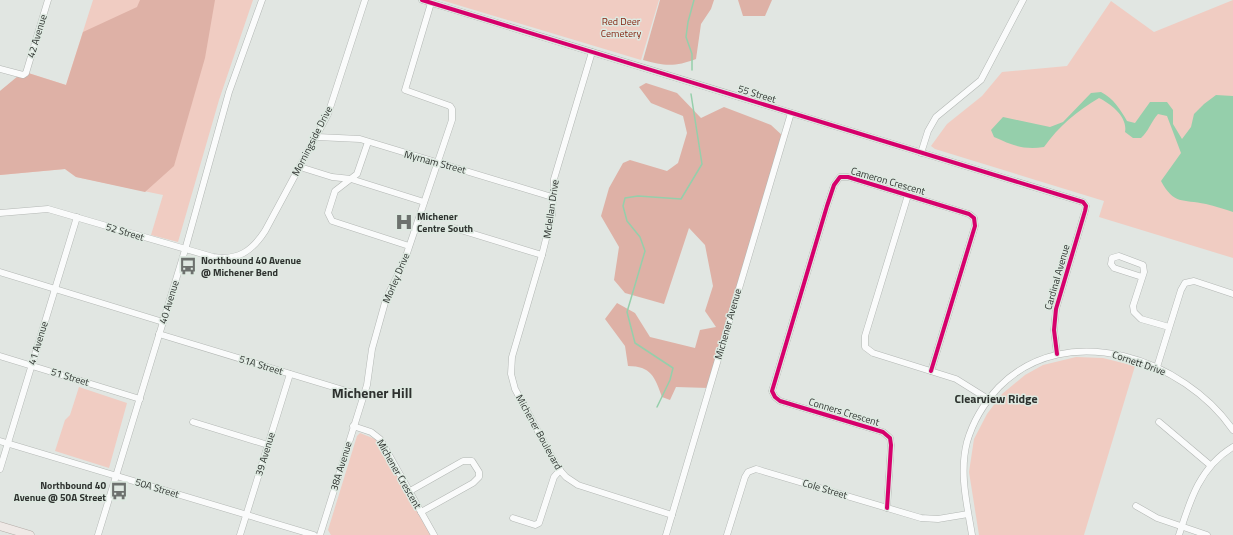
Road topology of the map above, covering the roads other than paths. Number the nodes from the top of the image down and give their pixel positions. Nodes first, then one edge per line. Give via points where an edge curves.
1 (48, 0) edge
2 (262, 0) edge
3 (365, 0) edge
4 (422, 0) edge
5 (1023, 0) edge
6 (431, 3) junction
7 (592, 52) junction
8 (0, 69) edge
9 (791, 113) junction
10 (317, 136) junction
11 (368, 142) junction
12 (921, 153) junction
13 (437, 163) junction
14 (300, 167) junction
15 (351, 179) junction
16 (908, 195) junction
17 (552, 197) junction
18 (424, 202) junction
19 (1086, 206) joint
20 (0, 213) edge
21 (77, 217) junction
22 (454, 228) dead end
23 (409, 246) junction
24 (185, 250) junction
25 (249, 251) joint
26 (542, 256) junction
27 (0, 272) edge
28 (1142, 277) junction
29 (55, 289) junction
30 (1233, 294) edge
31 (529, 300) joint
32 (163, 322) junction
33 (1169, 327) junction
34 (159, 334) junction
35 (1057, 354) junction
36 (0, 356) edge
37 (32, 366) junction
38 (1157, 368) junction
39 (931, 371) junction
40 (290, 374) junction
41 (773, 394) joint
42 (363, 396) junction
43 (140, 398) junction
44 (988, 399) junction
45 (193, 422) dead end
46 (1159, 422) dead end
47 (354, 426) junction
48 (1233, 430) edge
49 (0, 441) edge
50 (8, 443) junction
51 (268, 445) junction
52 (1233, 447) edge
53 (1210, 465) junction
54 (0, 469) edge
55 (560, 470) junction
56 (116, 476) junction
57 (410, 490) junction
58 (1136, 506) dead end
59 (887, 508) junction
60 (421, 512) junction
61 (968, 514) junction
62 (246, 515) junction
63 (672, 515) junction
64 (514, 518) dead end
65 (0, 526) edge
66 (1182, 526) junction
67 (30, 535) edge
68 (98, 535) edge
69 (240, 535) edge
70 (314, 535) edge
71 (320, 535) edge
72 (434, 535) edge
73 (666, 535) edge
74 (728, 535) edge
75 (972, 535) edge
76 (1180, 535) edge
77 (1207, 535) edge

1 - 8 street, 42 Avenue via 26,73 18,75
2 - 24 street, 40 Avenue via 229,92
3 - 10 street, Morningside Drive via 328,114
4 - 6 street, 55 Street
5 - 12 street via 981,80 936,117
6 - 7 street, 55 Street
6 - 13 street, Morley Drive via 405,90 451,107 452,120
7 - 9 street, 55 Street
7 - 17 street, Mclellan Drive
9 - 12 street, 55 Street
9 - 63 street, Michener Avenue
10 - 11 street, Myrnam Street
10 - 14 street, Morningside Drive
11 - 13 street, Myrnam Street
11 - 15 street via 358,173
12 - 19 street, 55 Street via 1080,201
13 - 17 street, Myrnam Street
13 - 18 street, Morley Drive
14 - 15 street via 332,177
14 - 25 street, Morningside Drive via 265,231
15 - 18 street
15 - 23 street via 334,194 328,213 332,221
16 - 39 street, Cameron Crescent via 966,212 975,221
16 - 39 street, Cameron Crescent via 863,344 873,353
16 - 41 street, Cameron Crescent via 848,177 840,177 835,182 772,387
17 - 26 street, Mclellan Drive via 551,220
18 - 23 street, Morley Drive
19 - 35 street, Cardinal Avenue via 1056,309 1054,330
20 - 21 street, 52 Street via 46,208
21 - 24 street, 52 Street
21 - 29 street, 41 Avenue
22 - 26 street
23 - 42 street, Morley Drive via 386,299 372,349
24 - 25 street, 52 Street via 222,258 238,257
24 - 32 street, 40 Avenue
26 - 31 street, Mclellan Drive
27 - 29 street
28 - 28 street via 1145,270 1141,263 1116,256 1112,258 1111,264 1114,268
28 - 33 street via 1134,306 1135,314
29 - 32 street
29 - 37 street, 41 Avenue
30 - 33 street via 1194,281 1187,282 1181,290
31 - 55 street, Michener Boulevard via 512,354 512,380
32 - 34 street, 40 Avenue
33 - 38 street
34 - 40 street, 51A Street
34 - 43 street, 40 Avenue
35 - 38 street, Cornett Drive via 1103,352
35 - 44 street, Cornett Drive via 1024,367
36 - 37 street, 51 Street
37 - 43 street, 51 Street
37 - 50 street, 41 Avenue
38 - 48 street, Cornett Drive via 1201,395 1215,407
39 - 44 street via 962,382
40 - 42 street, 51A Street
40 - 51 street, 39 Avenue
41 - 59 street, Conners Crescent via 780,401 888,435 891,445
42 - 47 street, 38A Avenue
43 - 56 street, 40 Avenue
44 - 61 street, Cornett Drive via 977,418 965,451 963,474
45 - 51 street
46 - 53 street
47 - 57 street, Michener Crescent via 380,439
47 - 71 street, 38A Avenue
49 - 50 street, 50A Street
50 - 54 street, 41 Avenue
50 - 56 street, 50A Street
51 - 62 street, 39 Avenue
52 - 53 street
53 - 66 street via 1193,493
55 - 63 street, Michener Boulevard via 578,485
55 - 64 street via 554,477 539,523 535,525
56 - 62 street, 50A Street
56 - 68 street, 40 Avenue
57 - 60 street, Michener Crescent
57 - 60 street via 463,461 469,460 474,463 479,474 476,481
58 - 66 street via 1157,518
59 - 61 street, Cole Street via 929,518
59 - 74 street, Cole Street via 752,469 745,477
60 - 72 street, Michener Crescent
61 - 75 street, Cornett Drive
62 - 69 street, 39 Avenue
62 - 70 street, 50A Street
63 - 73 street, Michener Avenue
65 - 67 main road
66 - 76 street
66 - 77 street

